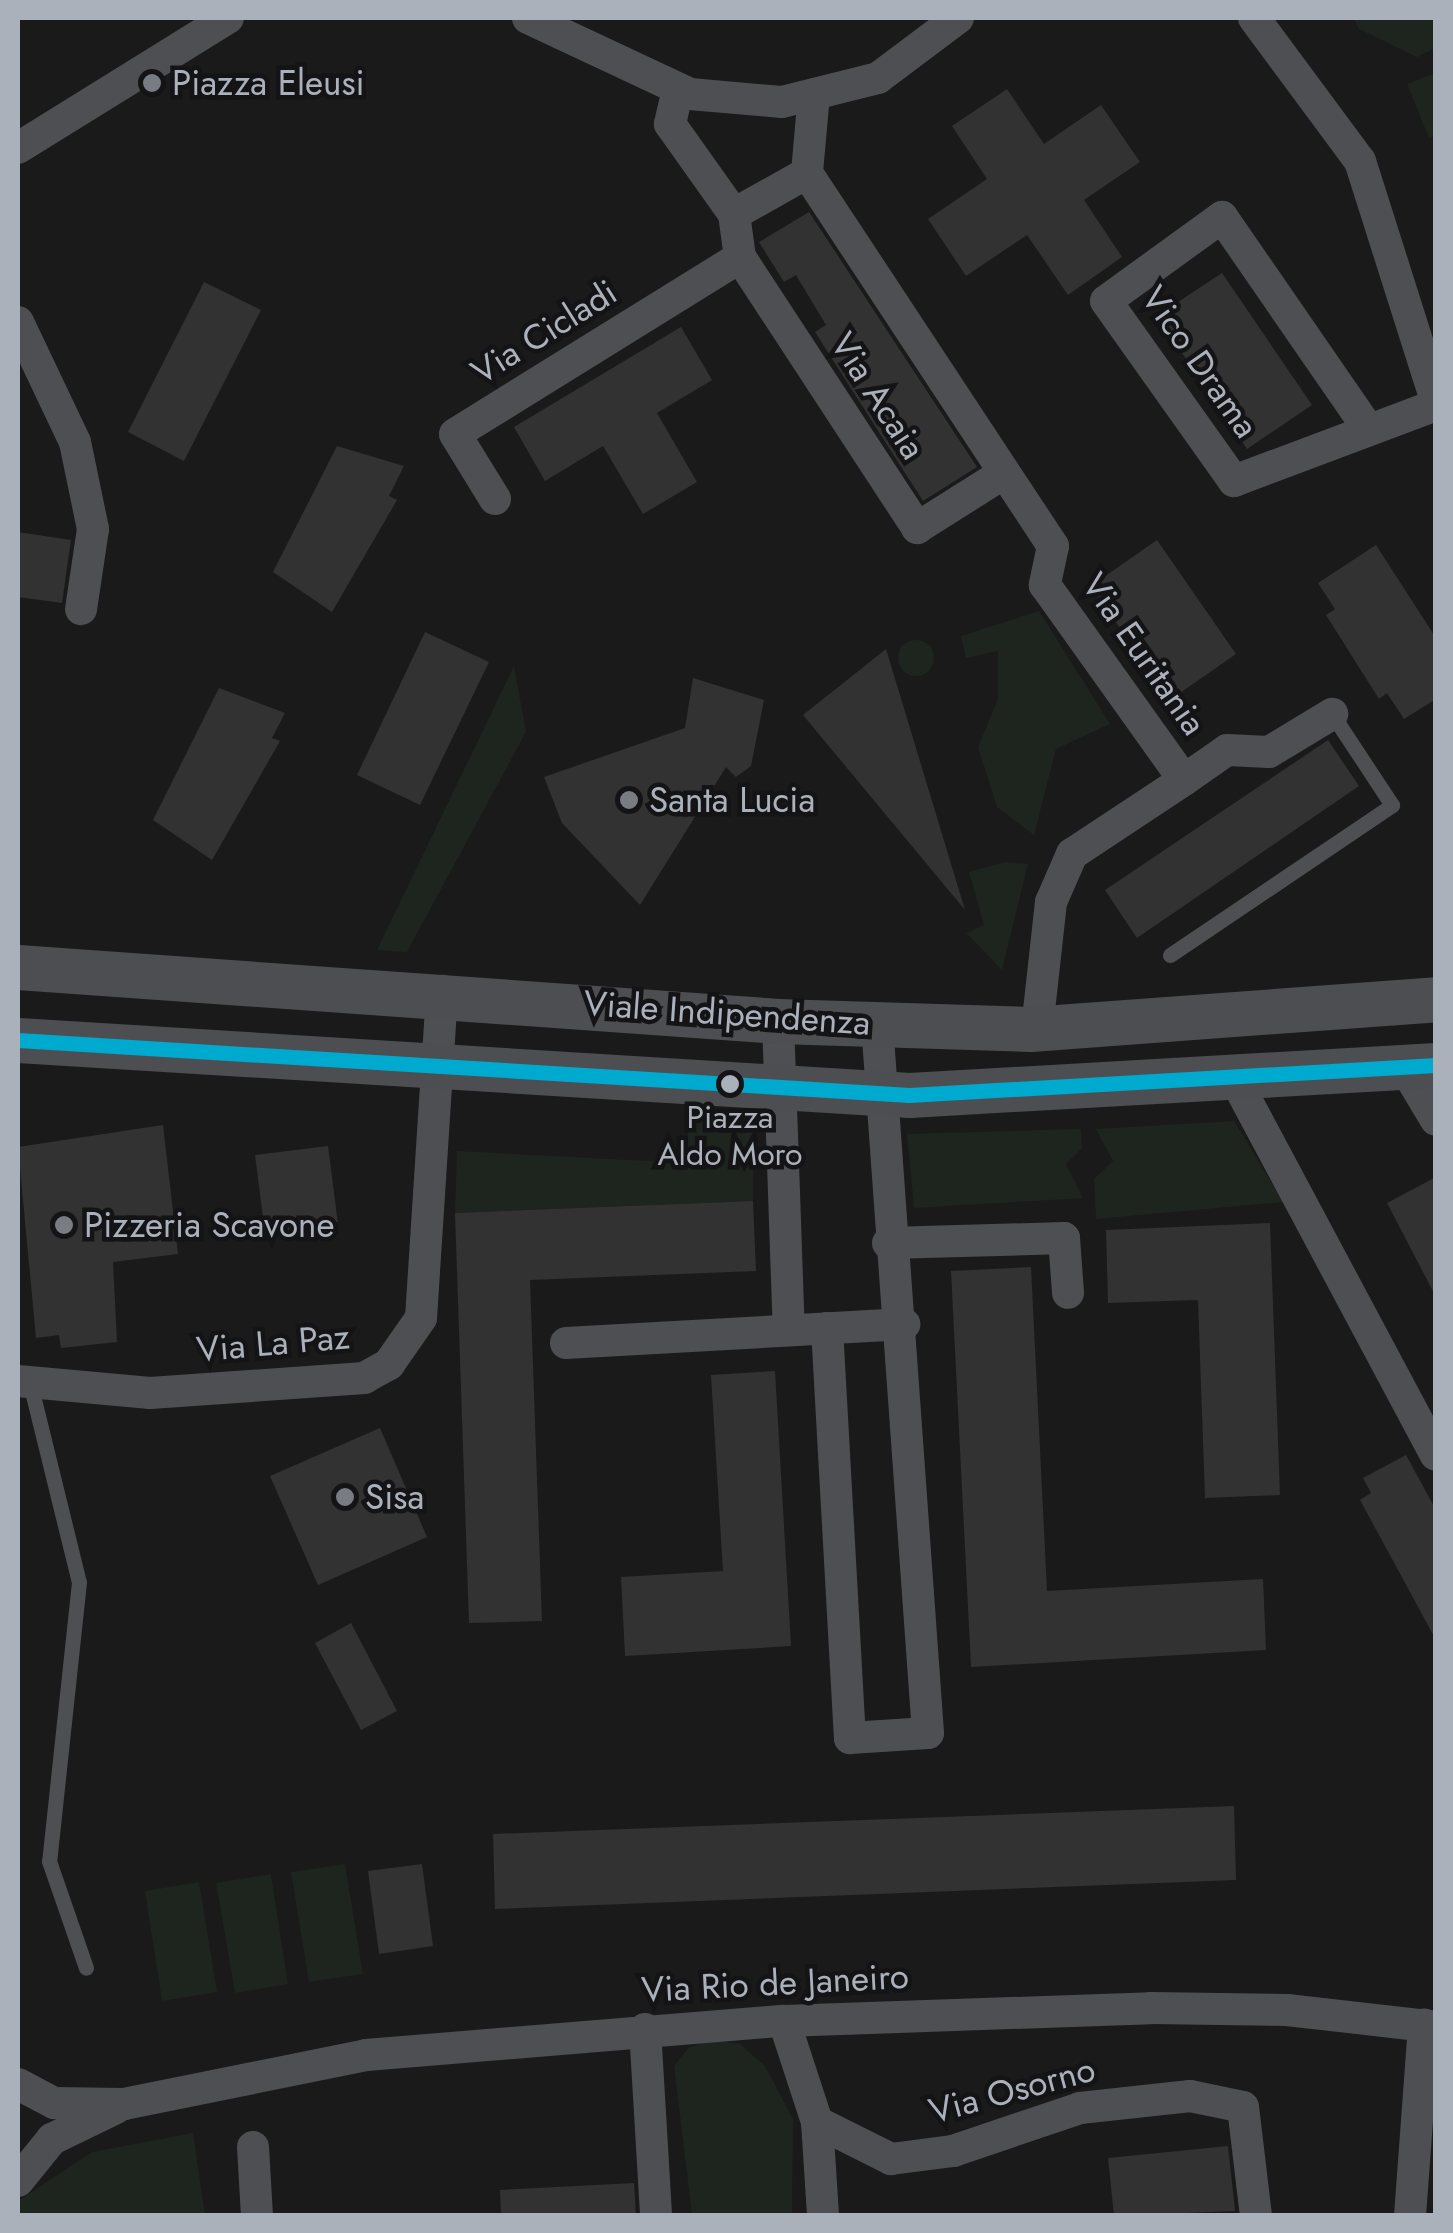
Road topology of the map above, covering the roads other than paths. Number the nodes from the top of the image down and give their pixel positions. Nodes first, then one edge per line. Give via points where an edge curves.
1 (228, 18) edge
2 (528, 18) edge
3 (958, 18) edge
4 (1254, 18) edge
5 (194, 25) edge
6 (678, 88) junction
7 (814, 94) junction
8 (18, 148) edge
9 (807, 173) junction
10 (734, 214) junction
11 (740, 257) junction
12 (18, 322) edge
13 (1436, 403) edge
14 (1369, 430) junction
15 (1004, 472) junction
16 (495, 499) dead end
17 (81, 609) dead end
18 (1332, 714) joint
19 (1184, 780) junction
20 (1170, 955) dead end
21 (18, 967) edge
22 (442, 991) junction
23 (1436, 999) edge
24 (778, 1021) junction
25 (877, 1024) junction
26 (1036, 1028) junction
27 (18, 1040) edge
28 (434, 1065) junction
29 (1421, 1068) edge
30 (1235, 1079) junction
31 (780, 1085) junction
32 (880, 1093) junction
33 (1436, 1120) edge
34 (888, 1243) junction
35 (1068, 1293) dead end
36 (904, 1324) junction
37 (827, 1328) junction
38 (778, 1330) junction
39 (566, 1343) dead end
40 (24, 1382) edge
41 (1436, 1455) edge
42 (86, 1968) dead end
43 (784, 2021) junction
44 (1430, 2026) edge
45 (645, 2030) junction
46 (18, 2084) edge
47 (54, 2103) junction
48 (124, 2104) junction
49 (18, 2114) edge
50 (818, 2122) junction
51 (52, 2139) junction
52 (18, 2146) edge
53 (253, 2147) dead end
54 (18, 2181) edge
55 (1419, 2204) edge
56 (257, 2216) edge
57 (656, 2216) edge
58 (822, 2216) edge
59 (1256, 2216) edge

1 - 5 street
2 - 6 street
3 - 7 street via 878,78
4 - 13 street via 1360,161
5 - 8 street
6 - 7 street via 782,102
6 - 10 street, Via Acaia via 670,124
7 - 9 street
9 - 10 street
9 - 15 street, Via Euritania
10 - 11 street, Via Acaia
11 - 15 street, Via Acaia via 917,528
11 - 16 street, Via Cicladi via 456,434
12 - 17 street via 75,442 92,529
13 - 14 street, Vico Drama
14 - 14 street, Vico Drama via 1222,218 1106,301 1234,481
15 - 19 street, Via Euritania via 1053,546 1045,584
18 - 19 street via 1269,752 1228,750
18 - 20 lane via 1392,805
19 - 26 street, Via Euritania via 1072,854 1051,902
21 - 22 street, Viale Indipendenza
22 - 24 street, Viale Indipendenza
22 - 28 street, Via La Paz
23 - 26 street, Viale Indipendenza
24 - 25 street, Viale Indipendenza
24 - 31 street
25 - 26 street, Viale Indipendenza
25 - 32 street
27 - 28 street, Viale Indipendenza
28 - 31 street, Viale Indipendenza
28 - 40 street, Via La Paz via 420,1318 389,1364 364,1378 150,1393
29 - 30 street, Viale Indipendenza
29 - 33 street
30 - 32 street, Viale Indipendenza
30 - 41 street
31 - 32 street, Viale Indipendenza
31 - 38 street
32 - 34 street
34 - 35 street via 1064,1238
34 - 36 street
36 - 37 street
36 - 37 street via 928,1733 850,1738
37 - 38 street
38 - 39 street
40 - 42 lane via 79,1582 48,1861
43 - 44 street, Via Rio de Janeiro via 1151,2008
43 - 45 street, Via Rio de Janeiro
43 - 50 street
44 - 55 street
45 - 48 street, Via Rio de Janeiro via 366,2055
45 - 57 street
46 - 47 street
47 - 48 street
47 - 49 street
48 - 51 street
50 - 58 street
50 - 59 street, Via Osorno via 891,2158 953,2151 1080,2108 1190,2096 1226,2103 1243,2107
51 - 52 street
51 - 54 street
53 - 56 street

